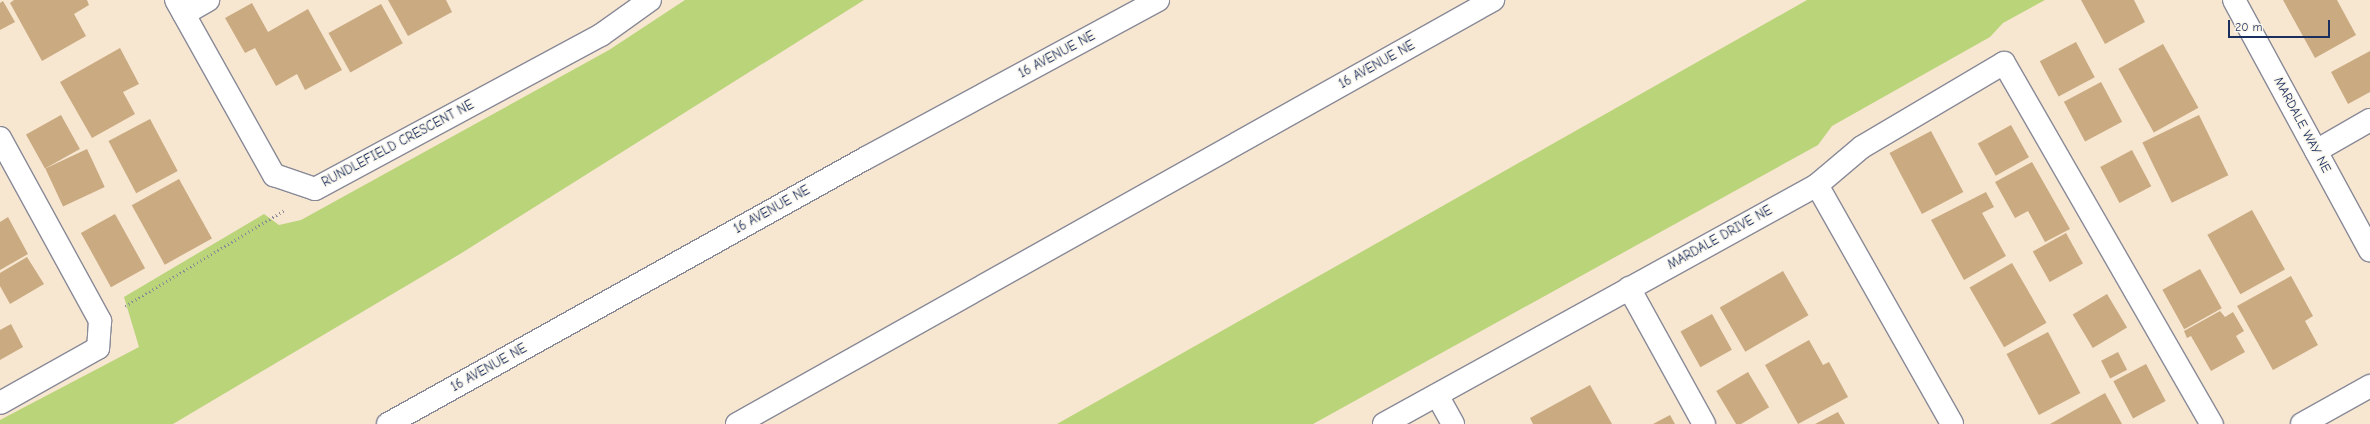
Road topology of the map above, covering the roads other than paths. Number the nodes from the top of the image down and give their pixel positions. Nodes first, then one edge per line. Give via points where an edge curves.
1 (208, 0) edge
2 (650, 0) edge
3 (1158, 0) edge
4 (1494, 0) edge
5 (2234, 0) edge
6 (180, 7) edge
7 (2370, 120) edge
8 (0, 138) edge
9 (2316, 151) junction
10 (1817, 185) junction
11 (2370, 250) edge
12 (1629, 288) junction
13 (2370, 386) edge
14 (1437, 394) junction
15 (0, 403) edge
16 (388, 424) edge
17 (737, 424) edge
18 (1384, 424) edge
19 (1453, 424) edge
20 (1704, 424) edge
21 (1952, 424) edge
22 (2212, 424) edge
23 (2302, 424) edge

1 - 6 main road
2 - 6 main road, RUNDLEFIELD CRESCENT NE via 601,35 315,189 274,175
3 - 16 main road, 16 AVENUE NE via 859,162
4 - 17 main road, 16 AVENUE NE
5 - 9 main road, MARDALE WAY NE
7 - 9 main road
8 - 15 main road via 100,321 98,348
9 - 11 main road, MARDALE WAY NE
10 - 12 main road, MARDALE DRIVE NE
10 - 21 main road
10 - 22 main road, MARDALE DRIVE NE via 1862,147 2004,63
12 - 14 main road, MARDALE DRIVE NE
12 - 20 main road
13 - 23 main road
14 - 18 main road, MARDALE DRIVE NE
14 - 19 main road

